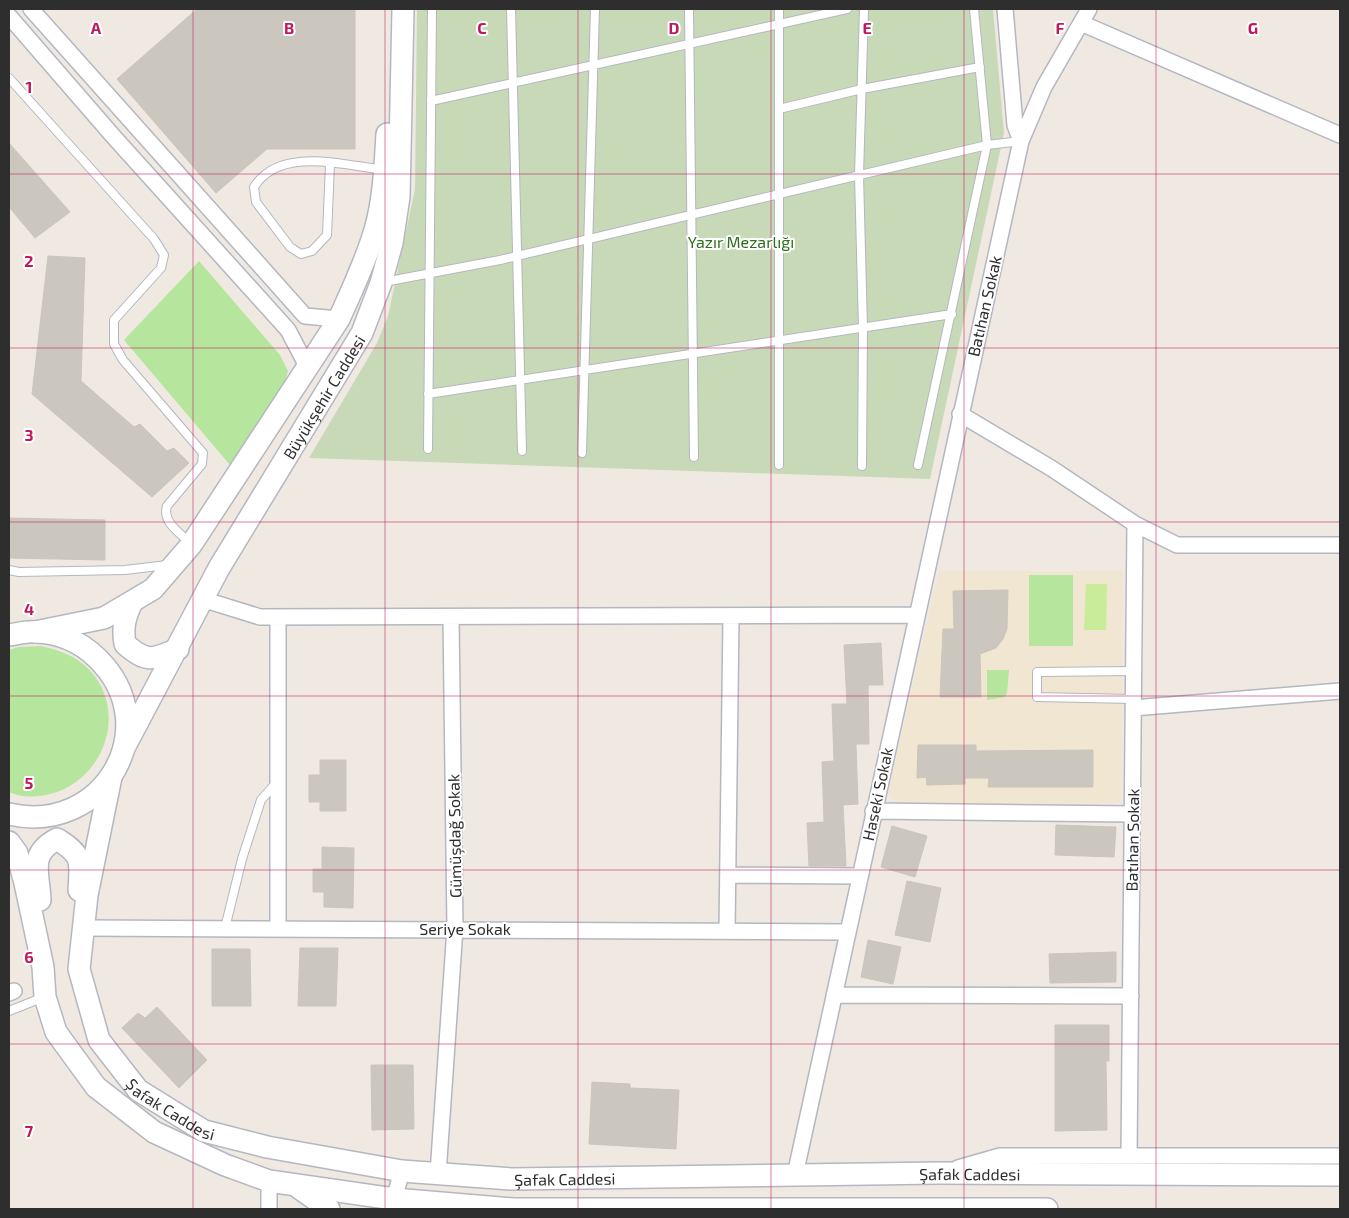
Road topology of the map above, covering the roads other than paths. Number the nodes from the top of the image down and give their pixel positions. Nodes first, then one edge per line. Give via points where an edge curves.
1 (31, 9) edge
2 (391, 9) edge
3 (404, 9) edge
4 (432, 9) edge
5 (511, 9) edge
6 (595, 9) edge
7 (689, 9) edge
8 (780, 9) edge
9 (847, 9) edge
10 (864, 9) edge
11 (974, 9) edge
12 (1005, 9) edge
13 (1089, 9) edge
14 (9, 16) edge
15 (779, 23) junction
16 (1081, 23) junction
17 (689, 42) junction
18 (593, 65) junction
19 (980, 67) junction
20 (9, 78) edge
21 (513, 83) junction
22 (862, 89) junction
23 (431, 101) junction
24 (779, 109) junction
25 (1340, 135) edge
26 (1021, 141) junction
27 (987, 145) junction
28 (330, 164) junction
29 (385, 170) junction
30 (859, 175) junction
31 (778, 195) junction
32 (690, 215) junction
33 (589, 239) junction
34 (516, 256) junction
35 (430, 273) junction
36 (381, 283) junction
37 (952, 314) junction
38 (305, 316) junction
39 (339, 319) junction
40 (863, 328) junction
41 (288, 330) junction
42 (779, 341) junction
43 (692, 353) junction
44 (308, 368) junction
45 (585, 371) junction
46 (519, 381) junction
47 (428, 394) junction
48 (960, 414) junction
49 (428, 449) dead end
50 (522, 451) dead end
51 (582, 453) dead end
52 (694, 456) dead end
53 (779, 465) dead end
54 (918, 465) dead end
55 (862, 466) dead end
56 (1135, 524) junction
57 (191, 545) junction
58 (1340, 545) edge
59 (174, 565) junction
60 (9, 570) edge
61 (202, 599) junction
62 (132, 602) junction
63 (916, 615) junction
64 (730, 616) junction
65 (278, 617) junction
66 (451, 617) junction
67 (35, 632) junction
68 (9, 635) edge
69 (178, 649) junction
70 (1134, 671) junction
71 (1340, 691) edge
72 (1133, 703) junction
73 (124, 748) junction
74 (111, 777) junction
75 (278, 780) junction
76 (873, 811) junction
77 (9, 814) edge
78 (1132, 814) junction
79 (9, 842) edge
80 (728, 875) junction
81 (859, 876) junction
82 (83, 928) junction
83 (225, 928) junction
84 (278, 928) junction
85 (455, 928) junction
86 (727, 931) junction
87 (847, 932) junction
88 (42, 961) junction
89 (834, 995) junction
90 (1130, 996) junction
91 (45, 997) junction
92 (9, 1011) edge
93 (1129, 1156) junction
94 (1340, 1156) edge
95 (402, 1171) junction
96 (939, 1173) junction
97 (438, 1174) junction
98 (795, 1175) junction
99 (1340, 1175) edge
100 (269, 1181) junction
101 (295, 1185) junction
102 (394, 1204) edge
103 (468, 1207) edge
104 (268, 1209) edge
105 (329, 1209) edge
106 (936, 1209) edge
107 (1047, 1209) edge

1 - 38 street
2 - 29 main road, Büyükşehir Caddesi
3 - 36 main road, Büyükşehir Caddesi via 399,197 392,243
4 - 23 lane
5 - 21 lane
6 - 18 lane
7 - 17 lane
8 - 15 lane
9 - 15 lane
10 - 22 lane
11 - 19 lane
12 - 26 street via 1015,125
13 - 16 street, Batıhan Sokak
14 - 41 street
15 - 17 lane
15 - 24 lane
16 - 25 street
16 - 26 street, Batıhan Sokak via 1044,87
17 - 18 lane
17 - 32 lane
18 - 21 lane
18 - 33 lane
19 - 22 lane
19 - 27 lane
20 - 57 lane via 154,239 164,255 161,268 114,320 114,344 123,360 203,452 202,464 164,514
21 - 23 lane
21 - 34 lane
22 - 24 lane
22 - 30 lane
23 - 35 lane
24 - 31 lane
26 - 27 lane
26 - 48 street, Batıhan Sokak
27 - 30 lane
27 - 37 lane
28 - 28 lane via 327,234 312,251 301,254 290,247 256,202 254,187 261,176 274,167 296,161
28 - 29 lane
29 - 39 main road, Büyükşehir Caddesi via 375,230 356,284
30 - 31 lane
30 - 40 lane
31 - 32 lane
31 - 42 lane
32 - 33 lane
32 - 43 lane
33 - 34 lane
33 - 45 lane
34 - 35 lane
34 - 46 lane
35 - 36 lane
35 - 47 lane
36 - 61 main road, Büyükşehir Caddesi via 362,333
37 - 40 lane
37 - 54 lane
38 - 39 street
38 - 41 street
39 - 44 main road, Büyükşehir Caddesi
40 - 42 lane
40 - 55 lane
41 - 44 street
42 - 43 lane
42 - 53 lane
43 - 45 lane
43 - 52 lane
44 - 57 main road, Büyükşehir Caddesi
45 - 46 lane
45 - 51 lane
46 - 47 lane
46 - 50 lane
47 - 49 lane
48 - 56 street via 1051,468
48 - 63 street, Haseki Sokak
56 - 58 street via 1177,545
56 - 70 street, Batıhan Sokak
57 - 59 main road, Büyükşehir Caddesi
59 - 60 lane via 125,570
59 - 62 main road, Büyükşehir Caddesi via 153,589
61 - 65 street via 260,617
61 - 69 main road, Büyükşehir Caddesi
62 - 67 main road, Büyükşehir Caddesi via 104,618
62 - 69 main road via 124,618 125,644 144,658 157,658
63 - 64 street
63 - 76 street, Haseki Sokak
64 - 66 street
64 - 80 street
65 - 66 street
65 - 75 street
66 - 85 street, Gümüşdağ Sokak
67 - 68 main road
67 - 73 main road via 63,636 88,649 108,668 121,693 127,720
69 - 73 main road, Büyükşehir Caddesi
70 - 72 street, Batıhan Sokak
70 - 72 lane via 1037,672 1038,696
71 - 72 street
72 - 78 street, Batıhan Sokak
73 - 74 main road
74 - 77 main road via 89,801 61,815 29,819
74 - 82 main road, Şafak Caddesi
75 - 83 lane via 261,800
75 - 84 street
76 - 78 street
76 - 81 street, Haseki Sokak
78 - 90 street, Batıhan Sokak
79 - 88 main road, Şafak Caddesi via 17,853
80 - 81 street
80 - 86 street
81 - 87 street, Haseki Sokak
82 - 83 street, Seriye Sokak
82 - 88 main road via 79,896 81,866 74,850 57,839 40,851 36,863 40,886
82 - 95 main road, Şafak Caddesi via 80,970 99,1040 138,1090 204,1131 267,1147
83 - 84 street, Seriye Sokak
84 - 85 street, Seriye Sokak
85 - 86 street, Seriye Sokak
85 - 97 street, Gümüşdağ Sokak
86 - 87 street, Seriye Sokak
87 - 89 street, Haseki Sokak
88 - 91 main road, Şafak Caddesi
89 - 90 street
89 - 98 street, Haseki Sokak
90 - 93 street, Batıhan Sokak
91 - 92 lane
91 - 100 main road, Şafak Caddesi via 56,1032 96,1087 154,1132 225,1165
93 - 94 street
93 - 96 street via 1000,1156
95 - 97 main road, Şafak Caddesi
95 - 102 street
96 - 98 main road, Şafak Caddesi
96 - 99 main road, Şafak Caddesi
97 - 98 main road, Şafak Caddesi via 512,1179
100 - 101 main road, Şafak Caddesi
100 - 104 street
101 - 102 main road, Şafak Caddesi
101 - 105 main road
102 - 103 main road, Şafak Caddesi
103 - 106 main road, Şafak Caddesi
106 - 107 main road, Şafak Caddesi

